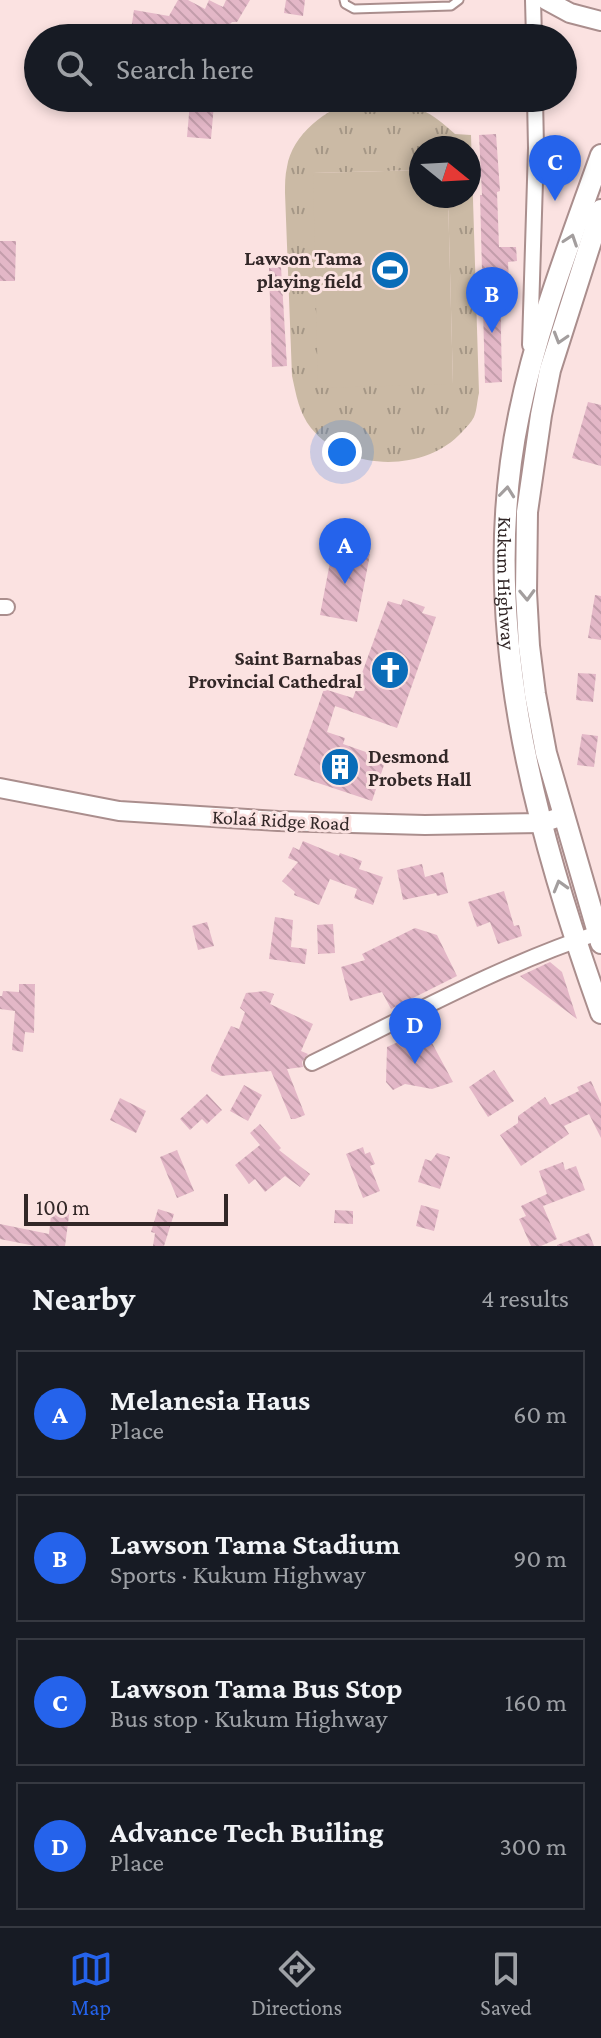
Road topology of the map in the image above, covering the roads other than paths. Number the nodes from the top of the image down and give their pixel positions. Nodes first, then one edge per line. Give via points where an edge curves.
1 (344, 0) edge
2 (459, 0) edge
3 (533, 0) edge
4 (546, 0) edge
5 (601, 21) edge
6 (534, 24) edge
7 (535, 112) edge
8 (601, 155) edge
9 (601, 210) edge
10 (529, 369) junction
11 (0, 788) edge
12 (563, 816) junction
13 (542, 823) junction
14 (599, 938) edge
15 (575, 940) junction
16 (601, 1013) edge
17 (312, 1063) dead end

1 - 2 lane via 354,9 451,6
3 - 6 street
4 - 5 street
7 - 10 street
10 -> 8 main road, Kukum Highway
9 -> 12 main road, Kukum Highway via 550,370 527,512 532,670
13 -> 10 main road, Kukum Highway via 514,682 505,594 508,484
11 - 13 street, Kolaá Ridge Road via 119,811 396,825
12 - 13 street, Kolaá Ridge Road
12 - 14 main road, Kukum Highway
15 -> 13 main road, Kukum Highway
14 - 15 street
15 - 16 main road, Kukum Highway
15 - 17 street

